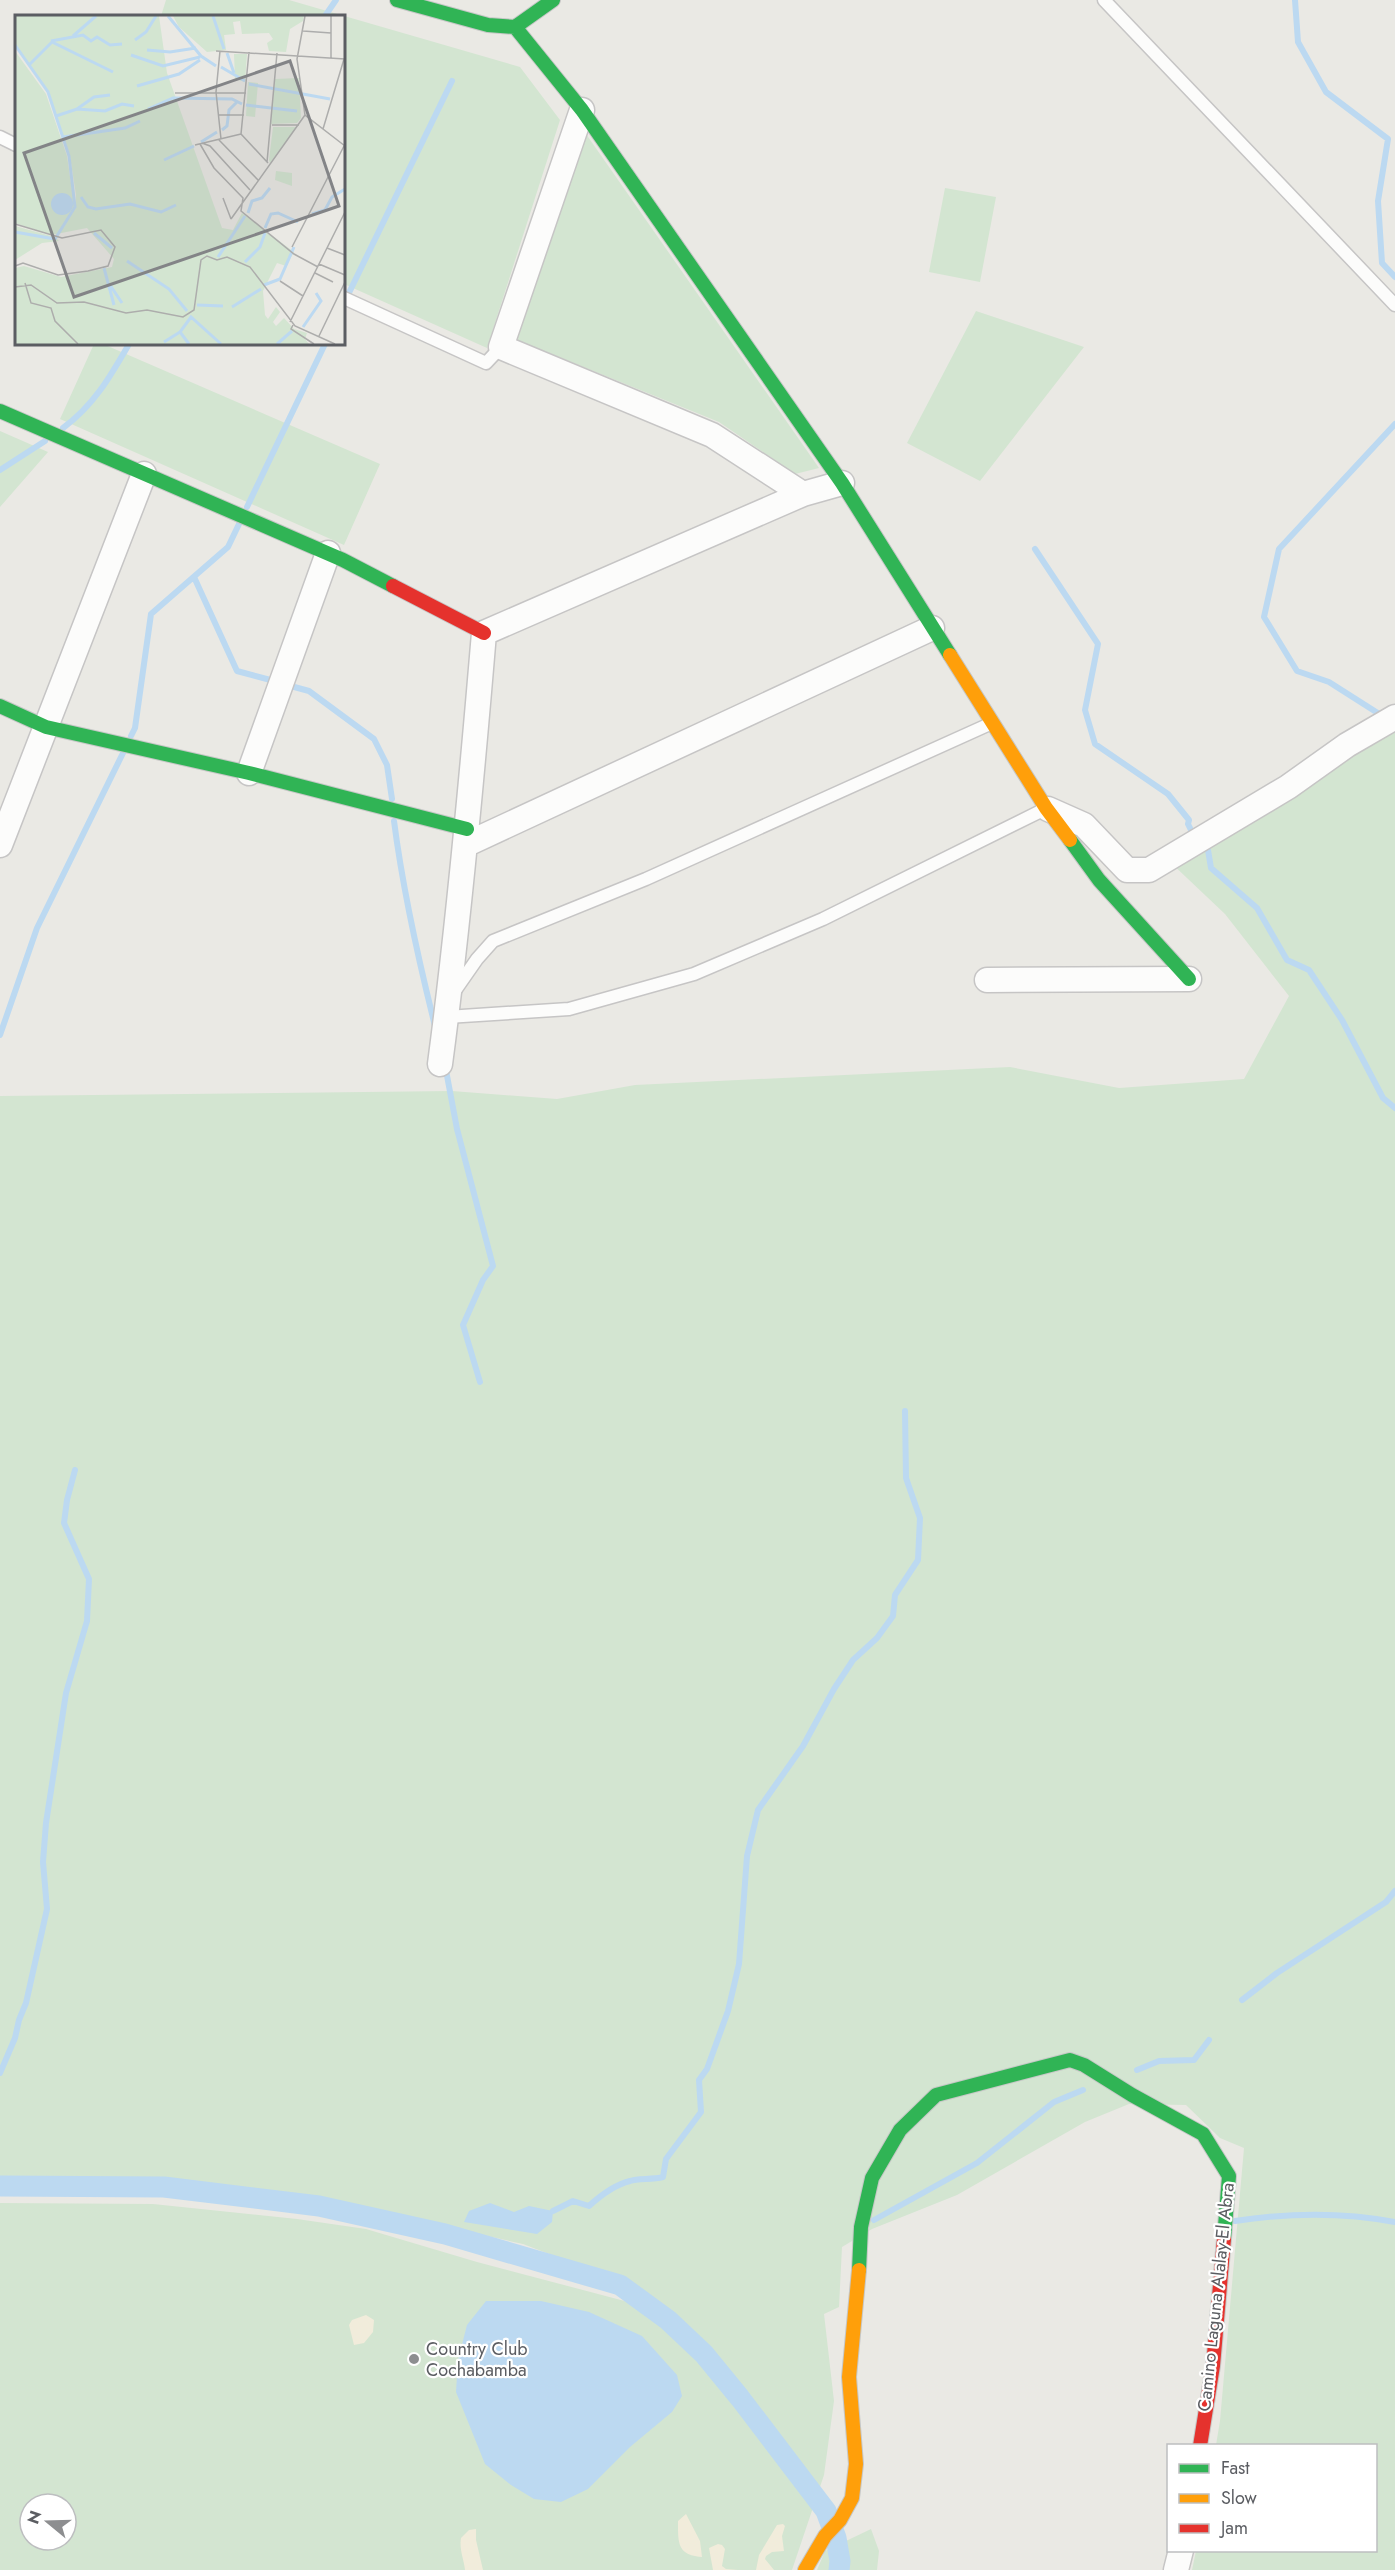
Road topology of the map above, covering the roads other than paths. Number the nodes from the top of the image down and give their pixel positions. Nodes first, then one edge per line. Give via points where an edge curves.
1 (397, 0) edge
2 (553, 0) edge
3 (1104, 0) edge
4 (515, 27) junction
5 (582, 110) junction
6 (0, 137) edge
7 (15, 144) edge
8 (345, 298) edge
9 (1395, 305) edge
10 (501, 347) junction
11 (0, 411) edge
12 (144, 474) junction
13 (842, 483) junction
14 (803, 494) junction
15 (328, 553) junction
16 (932, 628) junction
17 (484, 633) junction
18 (0, 706) edge
19 (1395, 717) edge
20 (992, 723) junction
21 (46, 727) junction
22 (249, 773) junction
23 (1046, 808) junction
24 (467, 837) junction
25 (0, 845) edge
26 (1189, 979) joint
27 (987, 980) dead end
28 (449, 1007) junction
29 (440, 1064) dead end
30 (1200, 2444) edge
31 (1180, 2552) edge
32 (805, 2570) edge
33 (1176, 2570) edge

1 - 4 street via 488,25
2 - 4 street
3 - 9 lane
4 - 5 street
5 - 10 street
5 - 13 street
6 - 7 lane
8 - 10 lane via 486,363
10 - 14 street via 712,435
11 - 12 street
12 - 15 street
12 - 21 street
13 - 14 street
13 - 16 street
14 - 17 street
15 - 17 street
15 - 22 street
16 - 20 street
16 - 24 street
17 - 24 street
18 - 21 street
19 - 23 street via 1149,870 1127,870 1084,825
20 - 23 street
20 - 28 lane via 646,879 493,941 477,958
21 - 22 street
21 - 25 street
22 - 24 street
23 - 26 street via 1099,880
23 - 28 lane via 823,919 694,974 569,1009
24 - 28 street
26 - 27 street
28 - 29 street
30 - 32 street, Camino Laguna Alalay-El Abra via 1213,2367 1229,2176 1203,2133 1070,2060 936,2095 900,2130 872,2178 861,2226 849,2377 856,2464 852,2498
31 - 33 street

